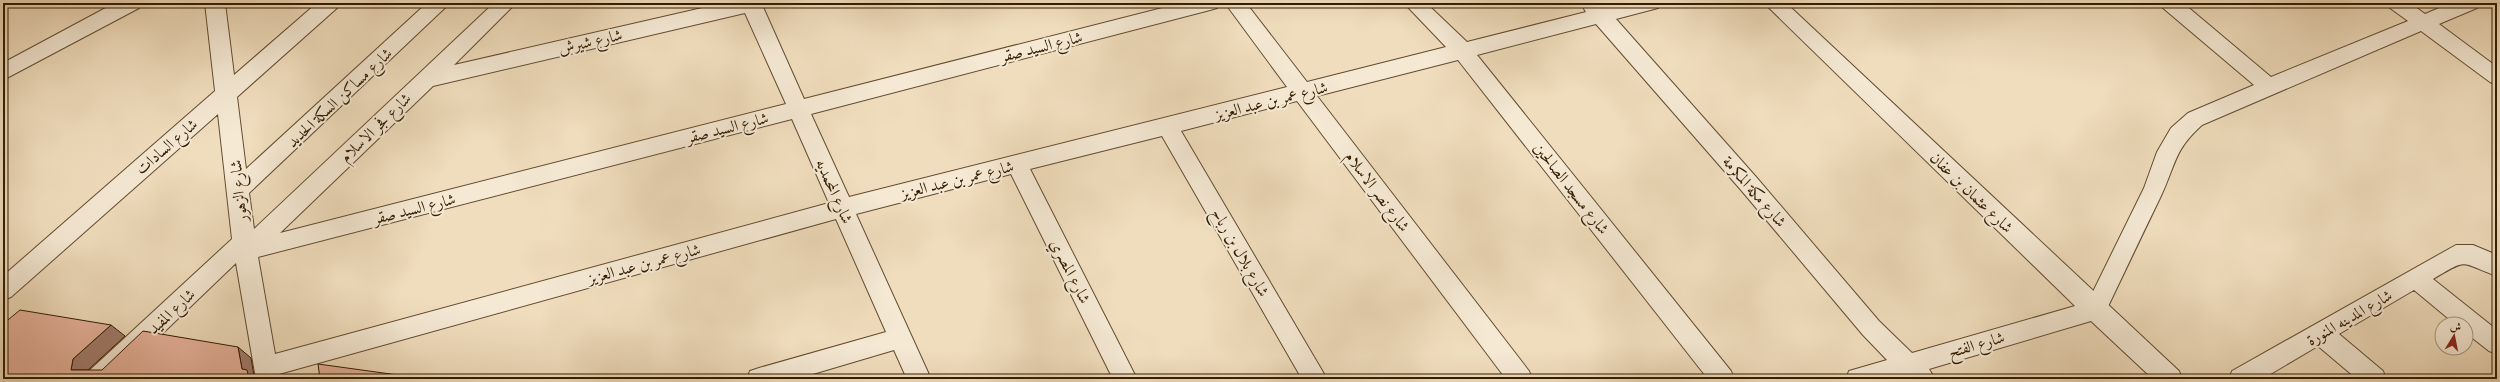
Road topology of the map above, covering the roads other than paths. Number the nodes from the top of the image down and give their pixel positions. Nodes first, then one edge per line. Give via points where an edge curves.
1 (132, 3) edge
2 (215, 3) edge
3 (330, 3) edge
4 (440, 3) edge
5 (506, 3) edge
6 (752, 3) edge
7 (1210, 3) edge
8 (1235, 3) edge
9 (1414, 3) edge
10 (1651, 3) edge
11 (1774, 3) edge
12 (2170, 3) edge
13 (2397, 3) edge
14 (2470, 3) edge
15 (1595, 9) edge
16 (2423, 23) junction
17 (1463, 51) junction
18 (3, 72) edge
19 (2497, 77) edge
20 (426, 79) junction
21 (2270, 87) junction
22 (1303, 92) junction
23 (227, 93) junction
24 (798, 109) junction
25 (1167, 126) junction
26 (1017, 164) junction
27 (238, 190) junction
28 (843, 208) junction
29 (244, 247) junction
30 (2497, 266) edge
31 (2415, 278) junction
32 (3, 290) edge
33 (2095, 310) junction
34 (2320, 333) junction
35 (900, 338) junction
36 (2497, 344) edge
37 (1914, 372) edge
38 (266, 373) edge
39 (98, 379) edge
40 (760, 379) edge
41 (919, 379) edge
42 (1125, 379) edge
43 (1315, 379) edge
44 (1520, 379) edge
45 (1722, 379) edge
46 (1858, 379) edge
47 (2170, 379) edge
48 (2241, 379) edge
49 (2374, 379) edge

1 - 18 street
2 - 23 street, شارع الزهور
3 - 23 street, شارع السادات
4 - 27 street, شارع مساكن السكة الحديد
5 - 20 street, شارع فجر الاسلام
6 - 20 street, شارع شيرش
6 - 24 street, شارع المحمديه
7 - 24 street, شارع السيد صقر
8 - 22 street, شارع نصر الاسلام
9 - 17 street, شارع مسجد الصالحين
10 - 15 street, شارع عمر بن عبد العزيز
11 - 33 street, شارع عثمان بن عفان
12 - 21 lane
13 - 16 lane
14 - 16 lane
15 - 17 street, شارع عمر بن عبد العزيز
15 - 37 street, شارع مكة المكرمة via 1871,328
16 - 19 lane
16 - 21 lane
17 - 22 street, شارع عمر بن عبد العزيز
17 - 45 street, شارع مسجد الصالحين
20 - 29 street, شارع فجر الاسلام
21 - 33 lane via 2194,119 2178,134 2167,152 2154,188
22 - 25 street, شارع عمر بن عبد العزيز
22 - 44 street, شارع نصر الاسلام
23 - 27 street, شارع الزهور
23 - 32 street, شارع السادات
24 - 28 street, شارع المحمديه
24 - 29 street, شارع السيد صقر
25 - 26 street, شارع عمر بن عبد العزيز
25 - 43 street, شارع بلال بن رباح
26 - 28 street, شارع عمر بن عبد العزيز
26 - 42 street, شارع المصري
27 - 29 street, شارع الزهور
28 - 35 street, شارع المحمديه
28 - 38 street, شارع عمر بن عبد العزيز
29 - 38 street, شارع الزهور
29 - 39 street, شارع المفيد
30 - 31 street, شارع المدينه المنورة via 2473,254 2456,254
31 - 34 street, شارع المدينه المنورة
31 - 36 street
33 - 37 street, شارع الفتح
33 - 47 street, شارع عثمان بن عفان
34 - 48 street, شارع المدينه المنورة
34 - 49 street
35 - 40 street
35 - 41 street, شارع المحمديه
37 - 46 street, شارع الفتح

